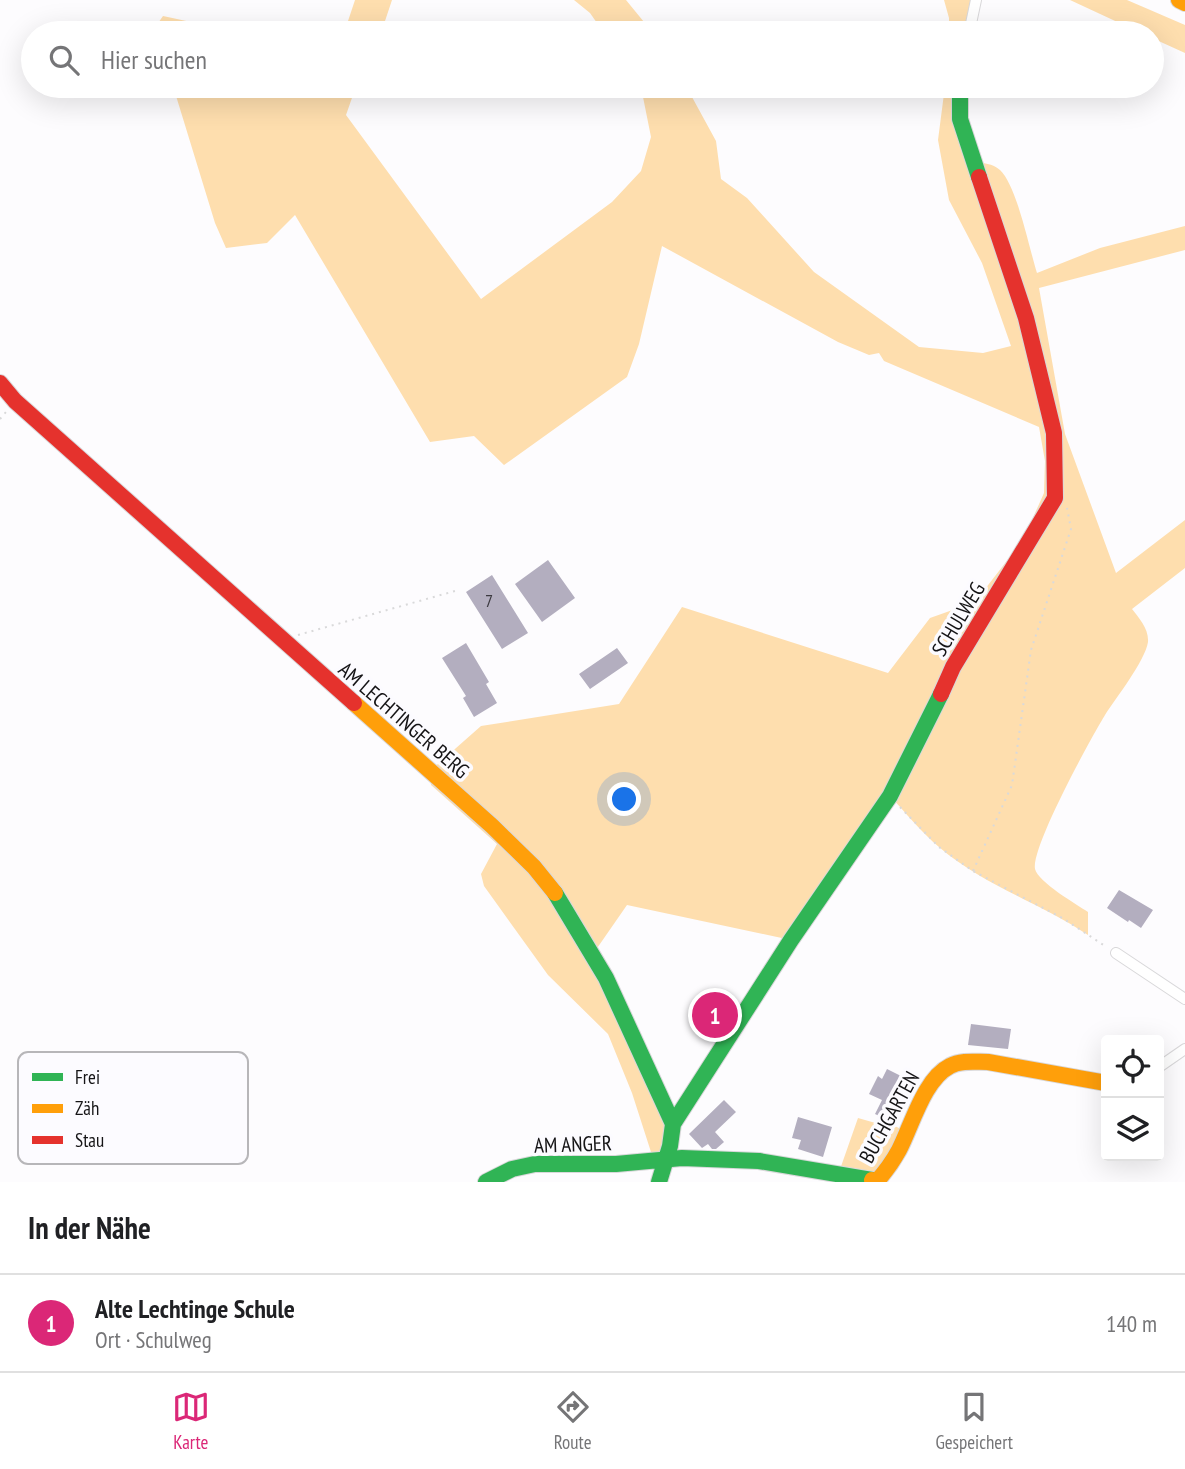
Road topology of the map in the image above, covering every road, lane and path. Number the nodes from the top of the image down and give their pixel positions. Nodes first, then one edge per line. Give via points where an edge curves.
1 (976, 0) edge
2 (1178, 0) edge
3 (1185, 3) edge
4 (972, 21) edge
5 (960, 98) edge
6 (0, 383) edge
7 (1055, 498) junction
8 (455, 591) dead end
9 (281, 640) junction
10 (890, 796) junction
11 (973, 872) junction
12 (1116, 953) joint
13 (1185, 999) edge
14 (1185, 1049) edge
15 (1164, 1064) edge
16 (1101, 1082) edge
17 (673, 1124) junction
18 (664, 1161) junction
19 (486, 1182) edge
20 (659, 1182) edge

1 - 4 street
2 - 3 main road
5 - 7 main road via 960,119 1026,318 1054,433
6 - 9 main road, AM LECHTINGER BERG
7 - 10 main road, SCHULWEG via 953,667
7 - 11 path via 1067,507 1071,529 1031,650 1012,785
8 - 9 path
9 - 17 main road, AM LECHTINGER BERG via 492,826 553,890 606,978
10 - 11 path via 939,847
10 - 17 main road, SCHULWEG
11 - 12 path via 1064,919
12 - 13 street
14 - 15 street
16 - 18 main road, BUCHGARTEN via 998,1065 956,1063 939,1073 929,1087 894,1161 877,1181 759,1161
17 - 18 main road
18 - 19 main road, AM ANGER via 535,1164
18 - 20 main road

